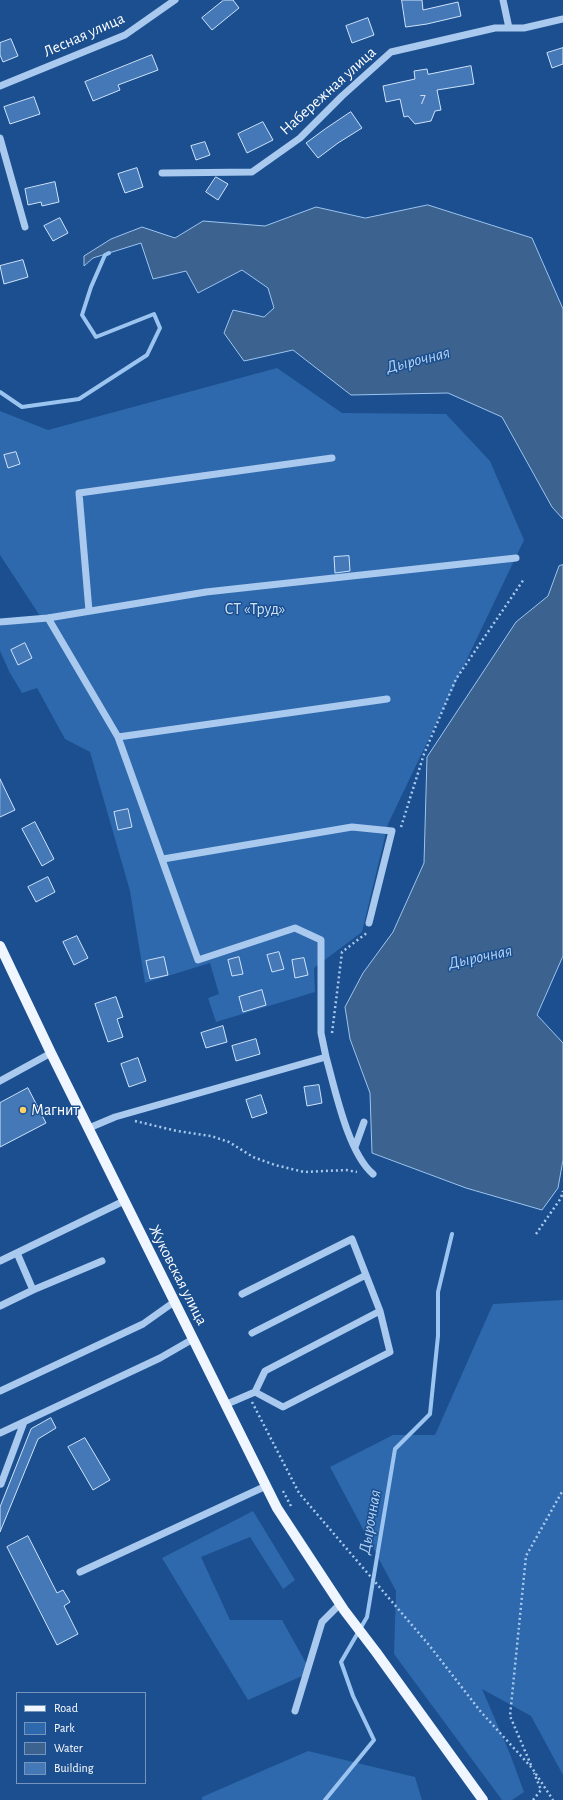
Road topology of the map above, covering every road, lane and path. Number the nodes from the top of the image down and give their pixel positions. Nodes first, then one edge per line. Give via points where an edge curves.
1 (175, 0) edge
2 (503, 0) edge
3 (563, 19) edge
4 (509, 28) junction
5 (0, 86) edge
6 (0, 138) edge
7 (162, 173) dead end
8 (25, 227) dead end
9 (332, 458) dead end
10 (516, 558) dead end
11 (524, 579) dead end
12 (89, 611) junction
13 (48, 618) junction
14 (0, 622) edge
15 (387, 699) dead end
16 (118, 737) junction
17 (400, 829) dead end
18 (163, 860) junction
19 (371, 926) joint
20 (0, 946) edge
21 (331, 1038) dead end
22 (50, 1053) junction
23 (326, 1057) junction
24 (0, 1081) edge
25 (115, 1117) junction
26 (364, 1122) dead end
27 (88, 1128) junction
28 (355, 1147) junction
29 (373, 1174) joint
30 (563, 1190) edge
31 (124, 1201) junction
32 (536, 1234) dead end
33 (17, 1253) junction
34 (1, 1258) edge
35 (102, 1261) dead end
36 (366, 1275) junction
37 (33, 1290) junction
38 (242, 1294) dead end
39 (174, 1302) junction
40 (0, 1306) edge
41 (380, 1311) junction
42 (252, 1333) dead end
43 (193, 1339) junction
44 (0, 1391) edge
45 (252, 1393) junction
46 (227, 1404) junction
47 (24, 1422) junction
48 (0, 1433) edge
49 (0, 1485) edge
50 (266, 1486) junction
51 (280, 1486) dead end
52 (563, 1490) edge
53 (291, 1507) dead end
54 (80, 1572) dead end
55 (342, 1607) junction
56 (295, 1711) dead end
57 (532, 1768) junction
58 (484, 1800) edge
59 (532, 1800) edge
60 (553, 1800) edge

1 - 5 street, Лесная улица via 124,35
2 - 4 street
3 - 4 street, Набережная улица via 524,28
4 - 7 street, Набережная улица via 494,28 391,52 300,138 252,172
6 - 8 street
9 - 12 street via 79,493
10 - 12 street via 206,592
11 - 17 path via 456,679 424,754
12 - 13 street
13 - 14 street
13 - 16 street
15 - 16 street
16 - 18 street
18 - 19 street via 352,827 392,831
18 - 23 street via 198,960 295,928 321,940 321,1033
19 - 21 path via 342,952
20 - 22 main road, Жуковская улица
22 - 24 street
22 - 27 main road, Жуковская улица
23 - 25 street
23 - 28 street
25 - 27 street
25 - 29 path via 211,1136 229,1142 253,1157 304,1172 346,1170
26 - 28 street
27 - 31 main road, Жуковская улица
28 - 29 street via 365,1167
30 - 32 path via 561,1198
31 - 33 street
31 - 39 main road, Жуковская улица
33 - 34 street
33 - 37 street
35 - 37 street
36 - 38 street via 352,1239
36 - 41 street
36 - 42 street
37 - 40 street
39 - 43 main road, Жуковская улица
39 - 44 street via 143,1324
41 - 45 street via 266,1371
41 - 45 street via 390,1352 283,1407
43 - 46 main road, Жуковская улица
43 - 47 street via 160,1358
45 - 46 street
45 - 57 path via 299,1493 386,1593 481,1712
46 - 50 main road, Жуковская улица
47 - 48 street
47 - 49 street
50 - 54 street
50 - 55 main road, Жуковская улица via 277,1508
51 - 53 path
52 - 57 path via 526,1556 510,1716
55 - 56 street via 322,1622
55 - 58 main road, Жуковская улица
57 - 59 path via 541,1790
57 - 60 path

